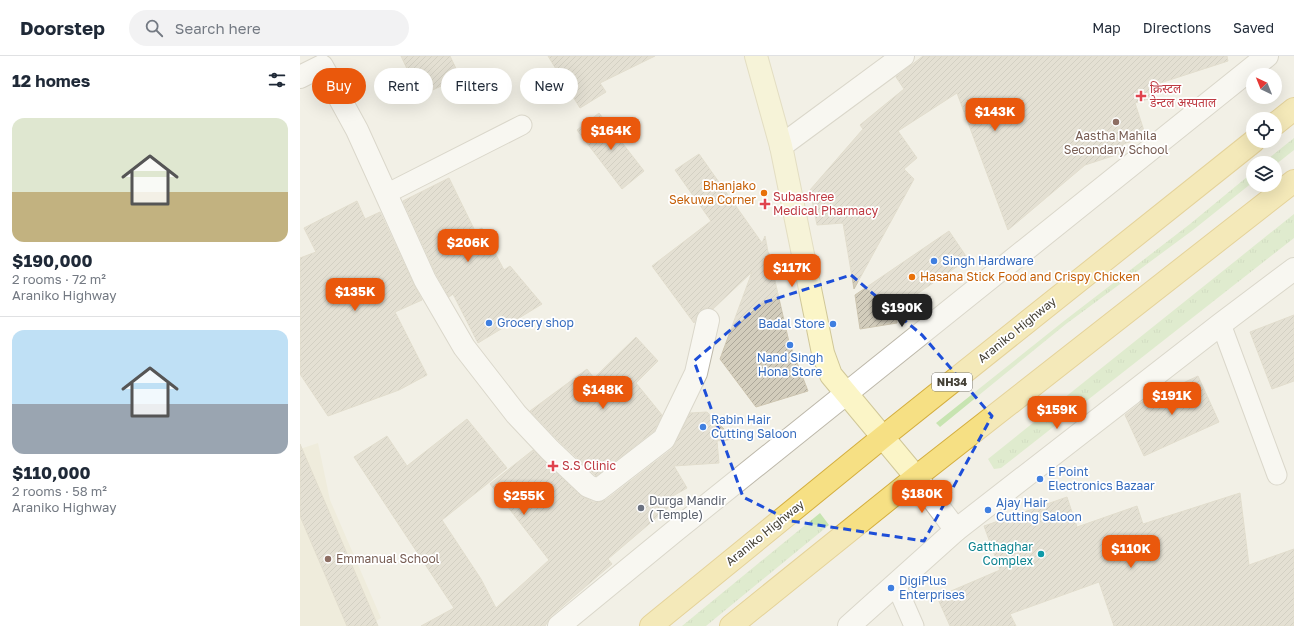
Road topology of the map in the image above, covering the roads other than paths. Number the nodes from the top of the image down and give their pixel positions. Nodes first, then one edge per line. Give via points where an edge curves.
1 (756, 56) edge
2 (903, 56) edge
3 (1267, 56) edge
4 (320, 61) edge
5 (300, 77) edge
6 (1294, 109) edge
7 (1282, 118) edge
8 (522, 125) dead end
9 (781, 146) junction
10 (1246, 147) edge
11 (1294, 181) edge
12 (386, 194) junction
13 (1294, 269) edge
14 (708, 320) dead end
15 (1221, 324) junction
16 (847, 394) junction
17 (883, 437) junction
18 (1277, 475) dead end
19 (916, 477) junction
20 (956, 530) junction
21 (896, 585) junction
22 (560, 626) edge
23 (651, 626) edge
24 (731, 626) edge
25 (849, 626) edge
26 (914, 626) edge

1 - 9 main road
2 - 9 street
3 - 16 street
4 - 5 street
4 - 12 street via 357,130
6 - 7 highway
8 - 12 lane
9 - 16 main road via 823,353 831,375
10 - 17 highway, Araniko Highway / NH34
11 - 19 highway
12 - 14 street via 425,280 464,347 516,414 588,486 598,490 664,439 696,372
13 - 15 street
15 - 18 lane
15 - 20 street
16 - 17 main road
16 - 22 street
17 - 19 main road
17 - 23 highway, Araniko Highway / NH34
19 - 20 street
19 - 24 highway
20 - 21 street
21 - 25 street
21 - 26 lane

